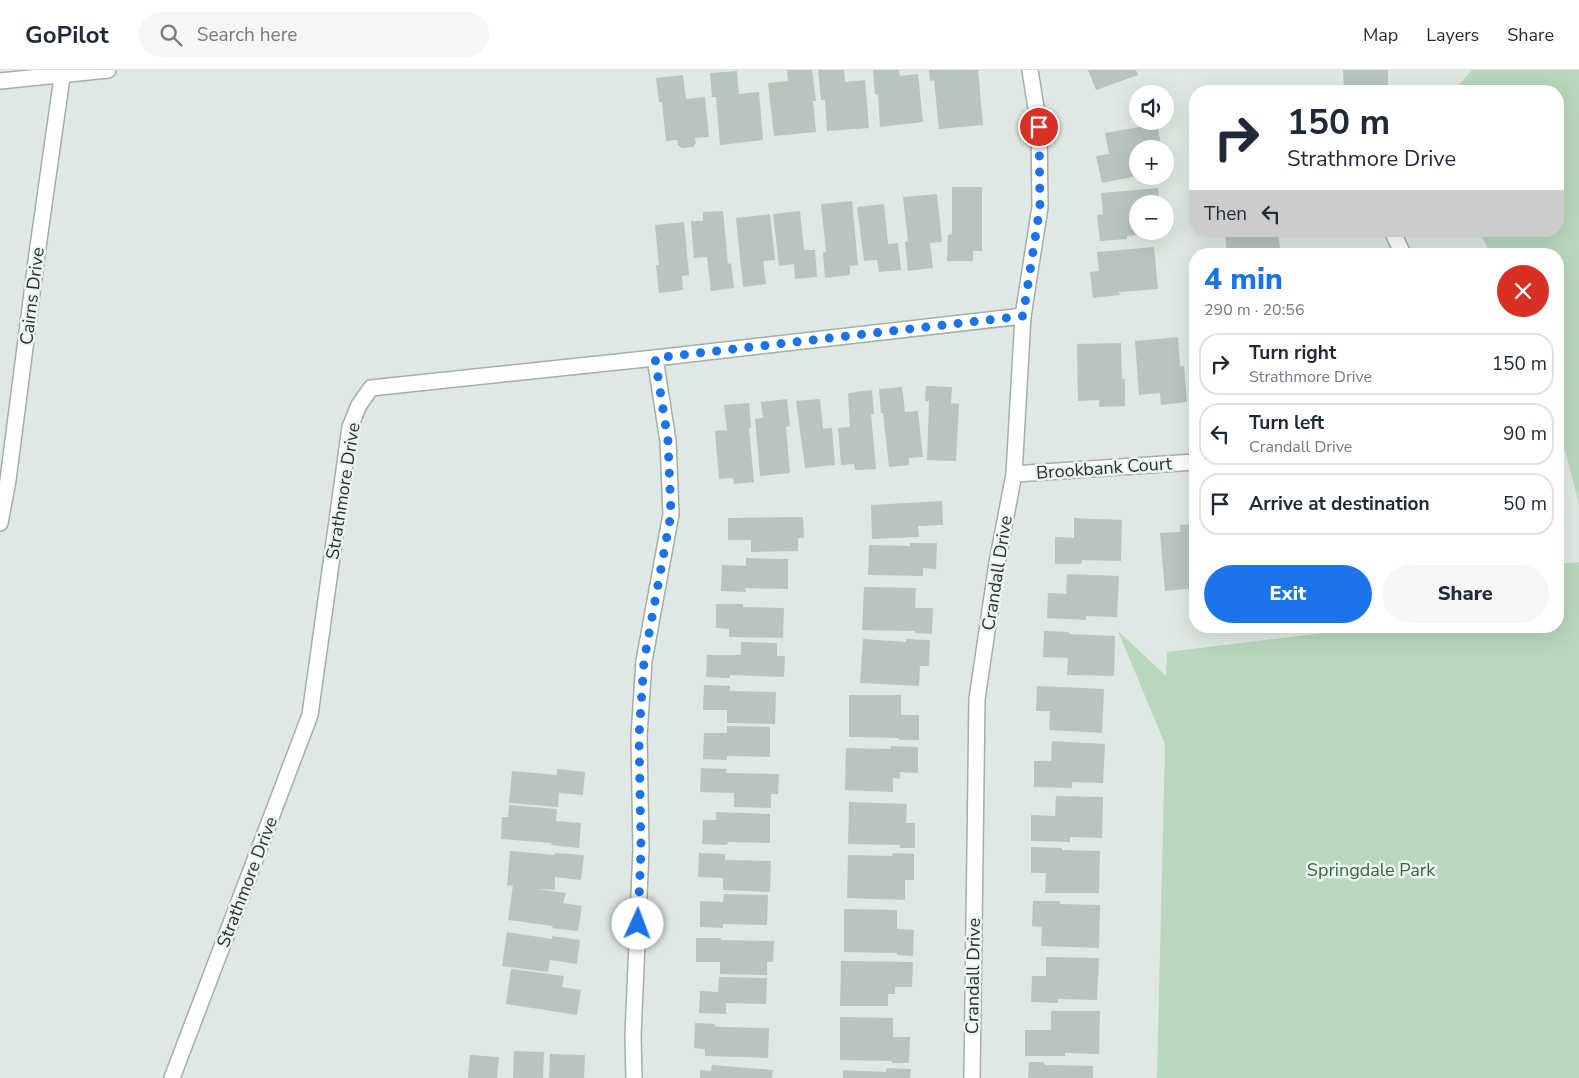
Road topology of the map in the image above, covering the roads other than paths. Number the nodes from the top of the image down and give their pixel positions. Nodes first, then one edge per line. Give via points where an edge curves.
1 (108, 70) edge
2 (1030, 70) edge
3 (63, 72) edge
4 (0, 81) edge
5 (1023, 316) junction
6 (655, 358) junction
7 (1189, 462) edge
8 (1014, 474) junction
9 (0, 523) edge
10 (172, 1078) edge
11 (634, 1078) edge
12 (972, 1078) edge

1 - 3 street
2 - 5 street, Crandall Drive via 1039,127 1040,207
3 - 4 street
3 - 9 street, Cairns Drive
5 - 6 street, Strathmore Drive
5 - 8 street, Crandall Drive
6 - 10 street, Strathmore Drive via 371,388 359,405 350,427 310,715
6 - 11 street via 668,441 671,514 644,661 639,736 641,849
7 - 8 street, Brookbank Court
8 - 12 street, Crandall Drive via 977,699

